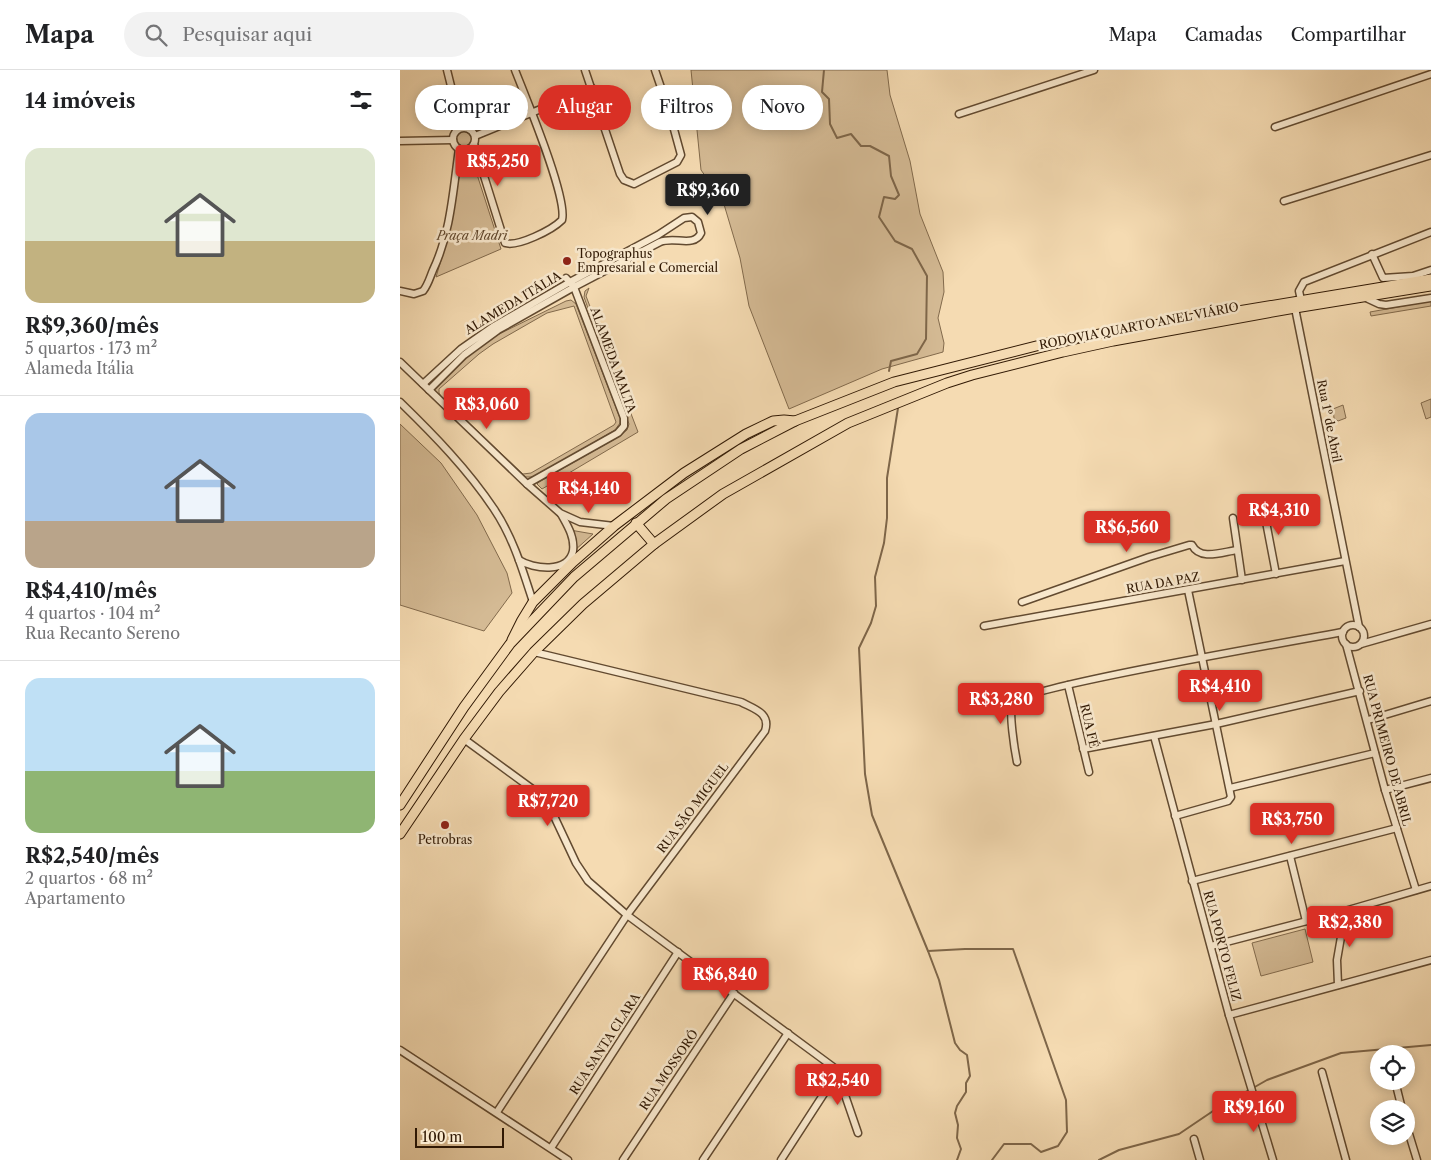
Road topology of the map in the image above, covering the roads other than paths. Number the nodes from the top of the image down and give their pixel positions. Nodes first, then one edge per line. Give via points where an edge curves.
1 (447, 70) edge
2 (515, 70) edge
3 (585, 70) edge
4 (655, 70) edge
5 (1094, 70) edge
6 (1431, 74) edge
7 (451, 85) edge
8 (591, 85) edge
9 (538, 110) edge
10 (532, 112) junction
11 (959, 114) dead end
12 (1275, 127) dead end
13 (459, 130) edge
14 (470, 130) edge
15 (606, 130) edge
16 (456, 132) joint
17 (475, 136) junction
18 (453, 140) junction
19 (400, 141) edge
20 (474, 144) junction
21 (459, 149) junction
22 (1431, 155) edge
23 (1284, 201) dead end
24 (670, 226) junction
25 (1431, 232) edge
26 (675, 239) junction
27 (1372, 254) junction
28 (1431, 270) edge
29 (1383, 278) junction
30 (1431, 279) edge
31 (570, 282) junction
32 (1431, 286) edge
33 (1381, 288) junction
34 (400, 291) edge
35 (1364, 297) junction
36 (1431, 298) edge
37 (1301, 300) junction
38 (1294, 308) junction
39 (400, 362) edge
40 (423, 384) junction
41 (429, 390) junction
42 (400, 402) edge
43 (795, 421) junction
44 (528, 484) junction
45 (1262, 502) dead end
46 (560, 513) junction
47 (1233, 518) dead end
48 (636, 523) junction
49 (614, 526) junction
50 (654, 544) junction
51 (1237, 550) junction
52 (519, 560) junction
53 (1345, 561) junction
54 (1276, 574) junction
55 (1242, 580) junction
56 (1188, 590) junction
57 (533, 602) junction
58 (1022, 602) dead end
59 (1431, 624) edge
60 (984, 626) dead end
61 (1359, 627) junction
62 (1343, 632) junction
63 (510, 644) junction
64 (1346, 644) junction
65 (1361, 644) junction
66 (534, 652) junction
67 (1202, 658) junction
68 (1068, 685) junction
69 (1360, 691) junction
70 (1431, 701) edge
71 (1368, 720) junction
72 (1216, 724) junction
73 (1154, 736) junction
74 (464, 739) junction
75 (1083, 749) junction
76 (1375, 753) junction
77 (1016, 762) dead end
78 (1089, 772) dead end
79 (1431, 778) edge
80 (1230, 788) junction
81 (1386, 790) junction
82 (400, 805) edge
83 (1175, 816) junction
84 (1397, 828) junction
85 (400, 834) edge
86 (1290, 856) junction
87 (1192, 881) junction
88 (1431, 886) edge
89 (1416, 890) junction
90 (1338, 913) junction
91 (627, 915) junction
92 (1306, 922) junction
93 (1211, 946) junction
94 (678, 952) junction
95 (1431, 960) edge
96 (1338, 985) junction
97 (734, 993) junction
98 (1229, 1015) junction
99 (788, 1033) junction
100 (400, 1050) edge
101 (838, 1072) junction
102 (1322, 1072) dead end
103 (497, 1112) junction
104 (858, 1133) dead end
105 (1194, 1139) dead end
106 (1412, 1145) edge
107 (551, 1148) junction
108 (568, 1160) edge
109 (623, 1160) edge
110 (702, 1160) edge
111 (781, 1160) edge
112 (1200, 1160) edge
113 (1273, 1160) edge
114 (1346, 1160) edge
115 (1417, 1160) edge

1 - 7 street
2 - 10 street
3 - 8 street
4 - 15 street via 681,155 677,162 638,183 629,183 620,174
5 - 11 street
6 - 12 street
9 - 10 street
10 - 17 street
10 - 20 street via 563,212 562,220 554,227 516,244 504,243
13 - 16 street
14 - 17 street
16 - 18 street
17 - 20 street
18 - 19 street
18 - 21 street
20 - 21 street via 467,150
21 - 34 street via 446,236 438,259 423,291 414,294
22 - 23 street
24 - 26 street
24 - 26 street, ALAMEDA ITÁLIA via 688,216 696,218 700,226 695,240
24 - 31 street, ALAMEDA ITÁLIA
25 - 27 street
26 - 31 street, ALAMEDA ITÁLIA via 660,242
27 - 29 street
27 - 37 street via 1304,282 1299,291
28 - 29 street via 1413,276
29 - 33 street
30 - 33 highway, RODOVIA QUARTO ANEL VIÁRIO
31 - 40 street, ALAMEDA ITÁLIA via 477,337
31 - 41 street, ALAMEDA ITÁLIA via 464,355
31 - 44 street, ALAMEDA MALTA via 624,418 624,426 618,433
32 - 35 highway, RODOVIA QUARTO ANEL VIÁRIO
33 - 37 highway, RODOVIA QUARTO ANEL VIÁRIO
35 - 36 street via 1386,305
35 - 38 highway, RODOVIA QUARTO ANEL VIÁRIO
37 - 43 highway, RODOVIA QUARTO ANEL VIÁRIO via 1052,342 894,382
38 - 50 highway, RODOVIA QUARTO ANEL VIÁRIO via 1113,341 947,383 872,412 828,434 723,494
38 - 53 street, Rua 1º de Abril
39 - 40 street
40 - 41 street
41 - 44 street
42 - 52 street via 466,472 495,510
43 - 48 highway, RODOVIA QUARTO ANEL VIÁRIO via 741,449
43 - 49 highway via 773,421 746,434 684,473
44 - 46 street
45 - 54 street
46 - 49 street via 580,522
46 - 52 street via 570,528 573,550 570,558 548,568 537,568
47 - 51 street
48 - 50 highway
48 - 63 highway, RODOVIA QUARTO ANEL VIÁRIO via 574,577
49 - 57 highway
50 - 66 highway, RODOVIA QUARTO ANEL VIÁRIO via 583,604
51 - 55 street
51 - 58 street via 1203,555 1188,545
52 - 57 street
53 - 54 street, RUA DA PAZ
53 - 61 street, Rua 1º de Abril
54 - 55 street, RUA DA PAZ
55 - 56 street, RUA DA PAZ
56 - 60 street, RUA DA PAZ
56 - 67 street
57 - 63 highway
59 - 65 street
61 - 62 street via 1350,626
61 - 65 street via 1364,635
62 - 64 street
62 - 67 street
63 - 82 highway, RODOVIA QUARTO ANEL VIÁRIO
64 - 65 street via 1354,647
64 - 69 street, RUA PRIMEIRO DE ABRIL
66 - 74 highway, RODOVIA QUARTO ANEL VIÁRIO
66 - 91 street, RUA SÃO MIGUEL via 741,702 766,718 765,731
67 - 68 street
67 - 72 street
68 - 75 street, RUA FÉ
68 - 77 street via 1013,702 1011,718
69 - 71 street, RUA PRIMEIRO DE ABRIL
69 - 72 street
70 - 71 street
71 - 76 street, RUA PRIMEIRO DE ABRIL
72 - 73 street
72 - 80 street
73 - 75 street
73 - 83 street, RUA PORTO FELIZ
74 - 85 highway, RODOVIA QUARTO ANEL VIÁRIO
74 - 91 street via 546,799 581,871
75 - 78 street, RUA FÉ
76 - 80 street
76 - 81 street, RUA PRIMEIRO DE ABRIL
79 - 81 street
80 - 83 street via 1228,801
81 - 84 street, RUA PRIMEIRO DE ABRIL
83 - 87 street, RUA PORTO FELIZ
84 - 86 street
84 - 89 street, RUA PRIMEIRO DE ABRIL
86 - 87 street
86 - 92 street
87 - 93 street, RUA PORTO FELIZ
88 - 89 street
89 - 90 street
90 - 92 street
90 - 96 street via 1341,937 1337,960
91 - 94 street
91 - 103 street, RUA SÃO MIGUEL
92 - 93 street
93 - 98 street, RUA PORTO FELIZ
94 - 97 street
94 - 107 street, RUA SANTA CLARA
95 - 96 street
96 - 98 street
97 - 99 street
97 - 109 street, RUA MOSSORÓ
98 - 113 street, RUA PORTO FELIZ
99 - 101 street
99 - 110 street
100 - 103 street
101 - 104 street
101 - 111 street
102 - 114 street
103 - 107 street
105 - 112 street
106 - 115 street
107 - 108 street

